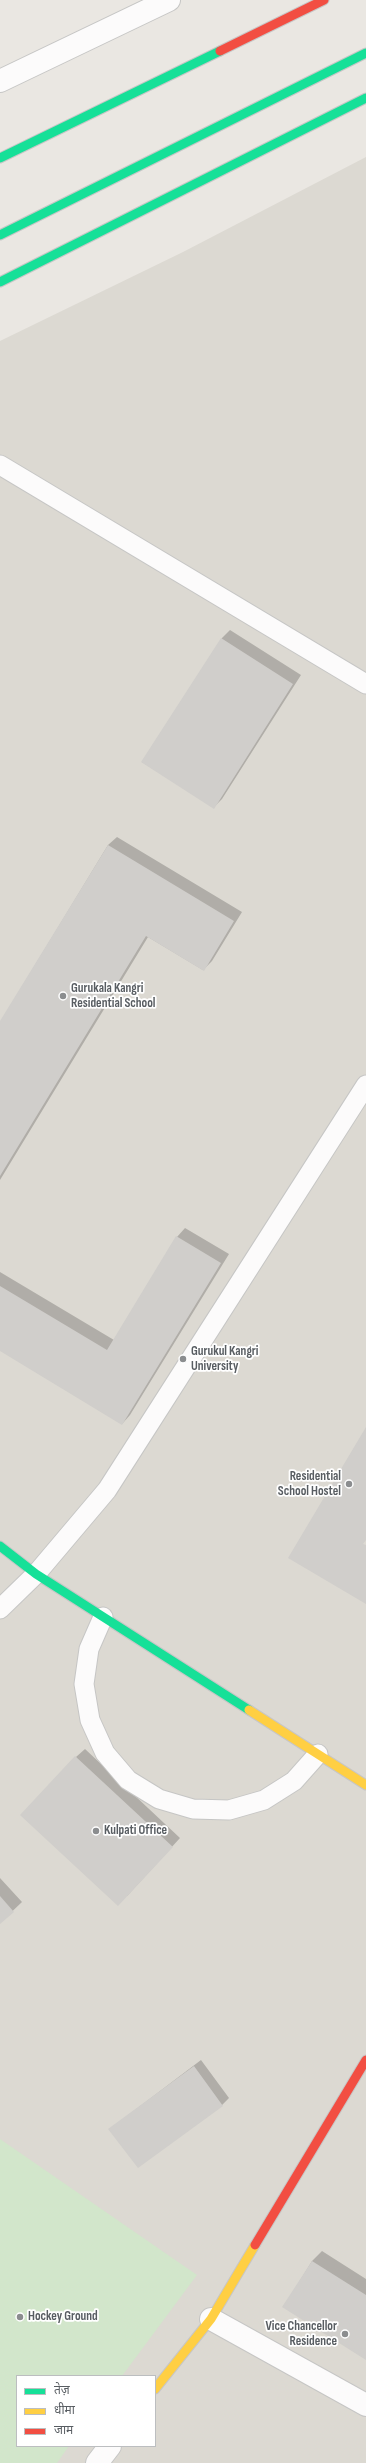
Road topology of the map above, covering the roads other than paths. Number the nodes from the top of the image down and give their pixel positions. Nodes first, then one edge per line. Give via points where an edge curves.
1 (170, 0) edge
2 (324, 0) edge
3 (366, 52) edge
4 (0, 81) edge
5 (366, 98) edge
6 (0, 158) edge
7 (0, 235) edge
8 (0, 282) edge
9 (0, 465) edge
10 (366, 684) edge
11 (366, 1085) edge
12 (0, 1546) edge
13 (36, 1574) junction
14 (0, 1609) edge
15 (103, 1617) junction
16 (318, 1754) junction
17 (366, 1785) edge
18 (366, 2060) edge
19 (211, 2319) junction
20 (156, 2389) edge
21 (366, 2405) edge
22 (109, 2447) edge
23 (97, 2463) edge

1 - 4 street
2 - 6 main road
3 - 7 main road
5 - 8 main road
9 - 10 lane
11 - 13 lane via 107,1490
12 - 13 main road
13 - 14 lane
13 - 15 main road
15 - 16 main road
15 - 16 lane via 89,1649 84,1684 93,1726 105,1752 128,1780 159,1799 193,1809 229,1810 264,1800 294,1781
16 - 17 main road
18 - 19 main road
19 - 20 main road
19 - 21 street
22 - 23 street

